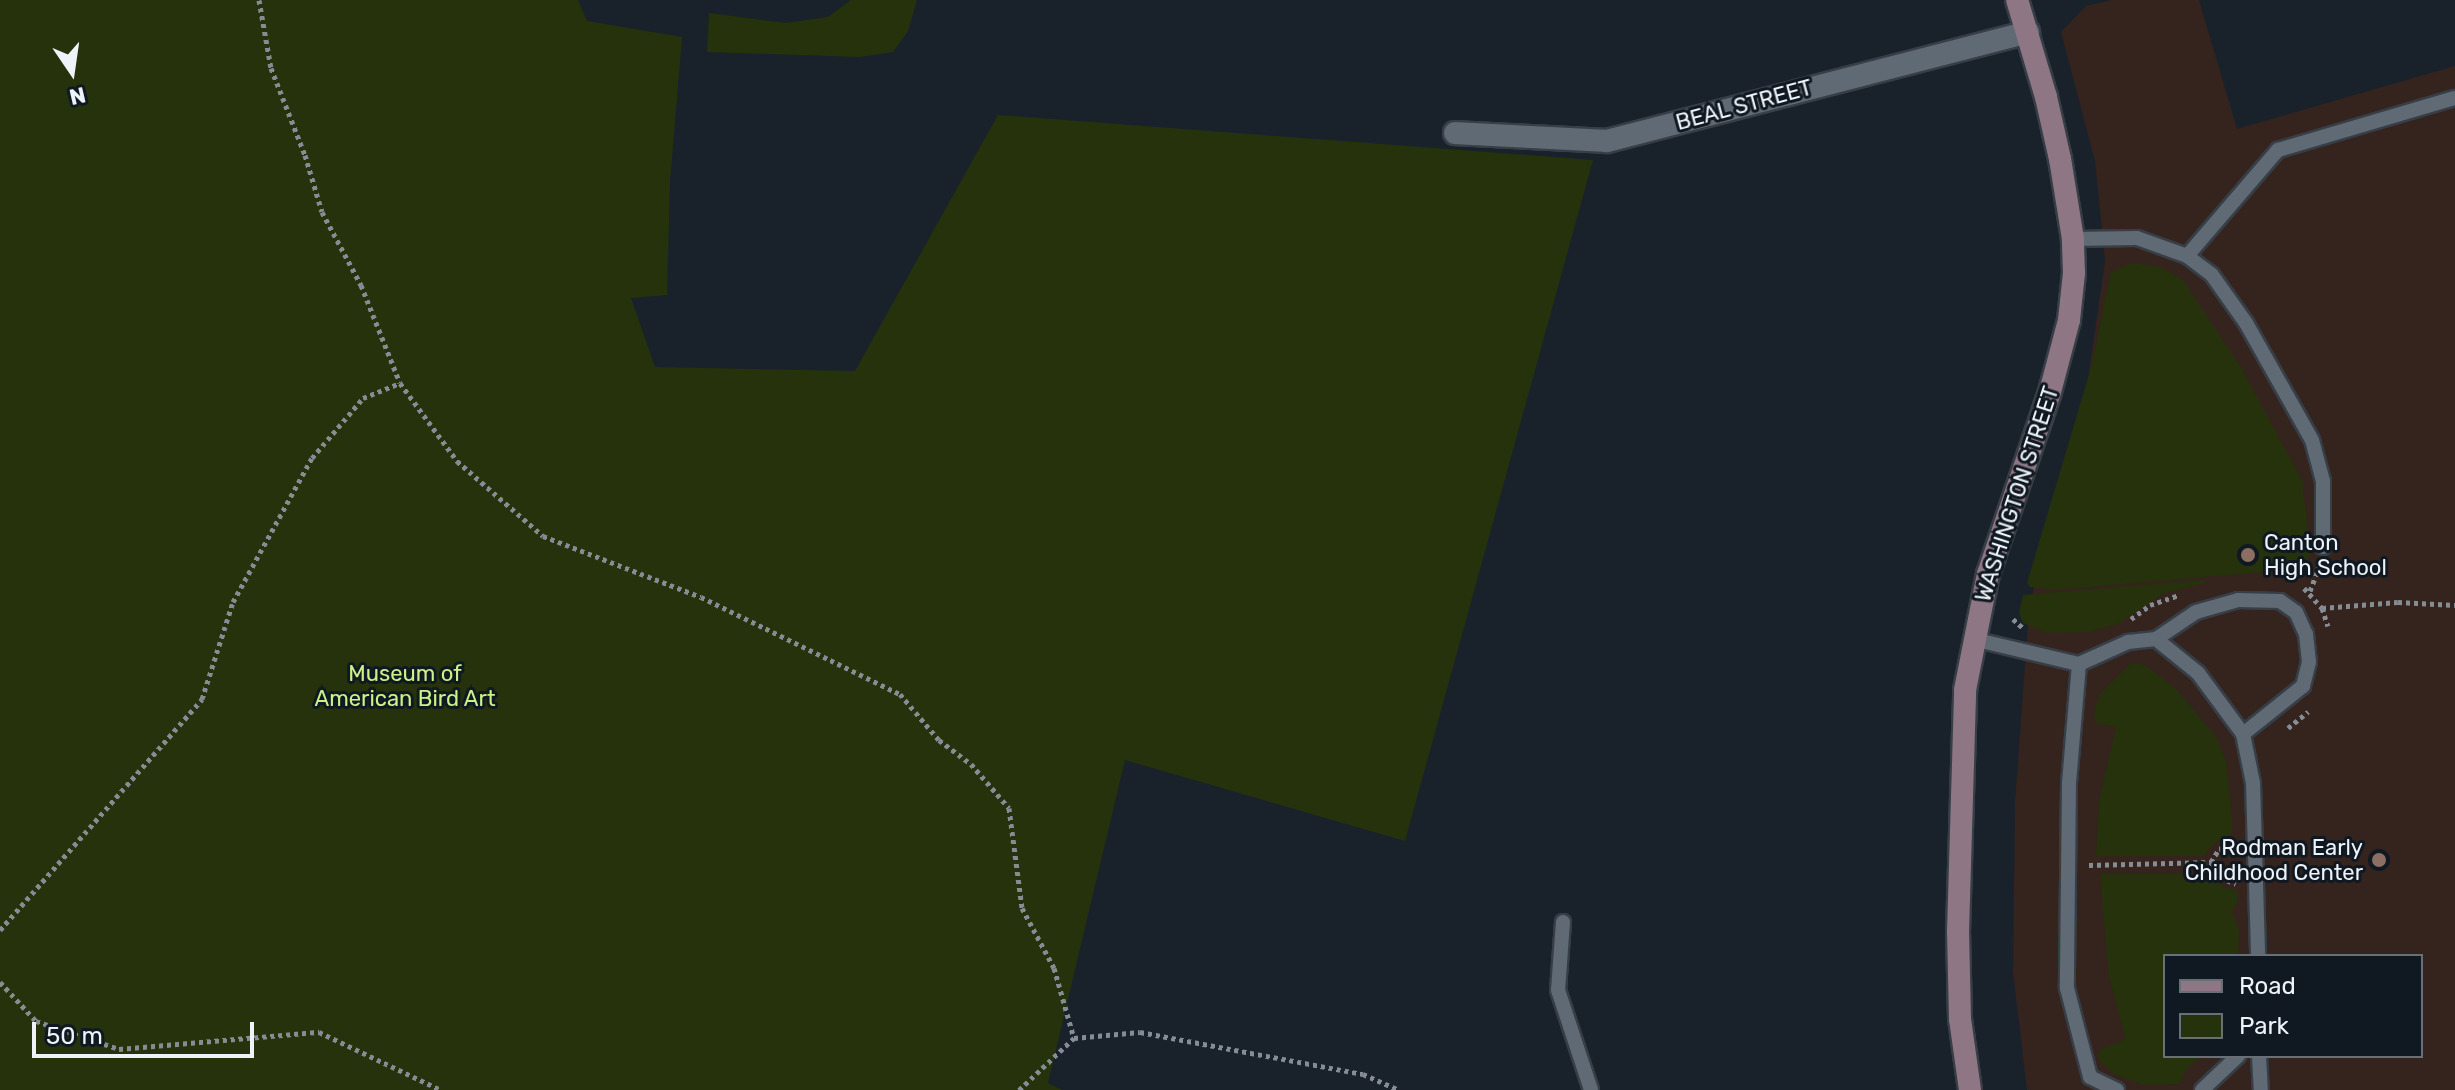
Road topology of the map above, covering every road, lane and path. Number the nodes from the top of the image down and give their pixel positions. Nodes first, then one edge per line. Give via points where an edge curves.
1 (259, 0) edge
2 (2017, 0) edge
3 (2028, 32) junction
4 (2455, 98) edge
5 (1455, 133) dead end
6 (2073, 239) junction
7 (2187, 256) junction
8 (400, 383) junction
9 (2323, 547) dead end
10 (2189, 592) dead end
11 (2455, 605) edge
12 (2322, 608) dead end
13 (2013, 619) dead end
14 (2121, 625) dead end
15 (2033, 633) dead end
16 (1973, 639) junction
17 (2156, 639) junction
18 (2079, 664) junction
19 (2243, 734) junction
20 (2255, 843) junction
21 (2211, 862) junction
22 (2068, 866) junction
23 (2257, 884) junction
24 (1563, 922) dead end
25 (0, 930) edge
26 (2258, 954) edge
27 (0, 982) edge
28 (1074, 1038) junction
29 (2236, 1058) edge
30 (2259, 1058) edge
31 (441, 1090) edge
32 (1019, 1090) edge
33 (1399, 1090) edge
34 (1591, 1090) edge
35 (1970, 1090) edge
36 (2117, 1090) edge
37 (2202, 1090) edge
38 (2261, 1090) edge

1 - 8 path via 271,68 322,212 361,285
2 - 3 main road, WASHINGTON STREET
3 - 5 street, BEAL STREET via 1607,141
3 - 6 main road, WASHINGTON STREET
4 - 7 lane via 2278,150
6 - 7 lane via 2137,238
6 - 16 main road, WASHINGTON STREET via 2069,320 2024,477 1988,574
7 - 9 lane via 2212,275 2246,323 2312,440 2323,481
8 - 25 path via 363,398 312,458 233,602 202,699
8 - 28 path via 457,461 543,536 701,597 900,694 1009,808 1022,908 1054,968
10 - 14 path via 2150,605
11 - 12 path via 2398,602
13 - 15 path
16 - 18 lane
16 - 35 main road, WASHINGTON STREET via 1962,747 1958,932 1960,1019
17 - 18 lane via 2128,642
17 - 19 lane via 2198,673
17 - 19 lane via 2196,612 2238,600 2280,601 2296,612 2306,634 2309,662 2303,686
18 - 22 lane
19 - 20 lane via 2253,783
20 - 21 path via 2219,849
20 - 23 lane
21 - 22 path
21 - 23 path via 2228,881
22 - 36 lane via 2067,988 2090,1077
23 - 26 lane
24 - 34 lane via 1558,990
27 - 31 path via 36,1021 119,1049 319,1032
28 - 32 path
28 - 33 path via 1140,1032 1363,1074
29 - 37 lane
30 - 38 lane

